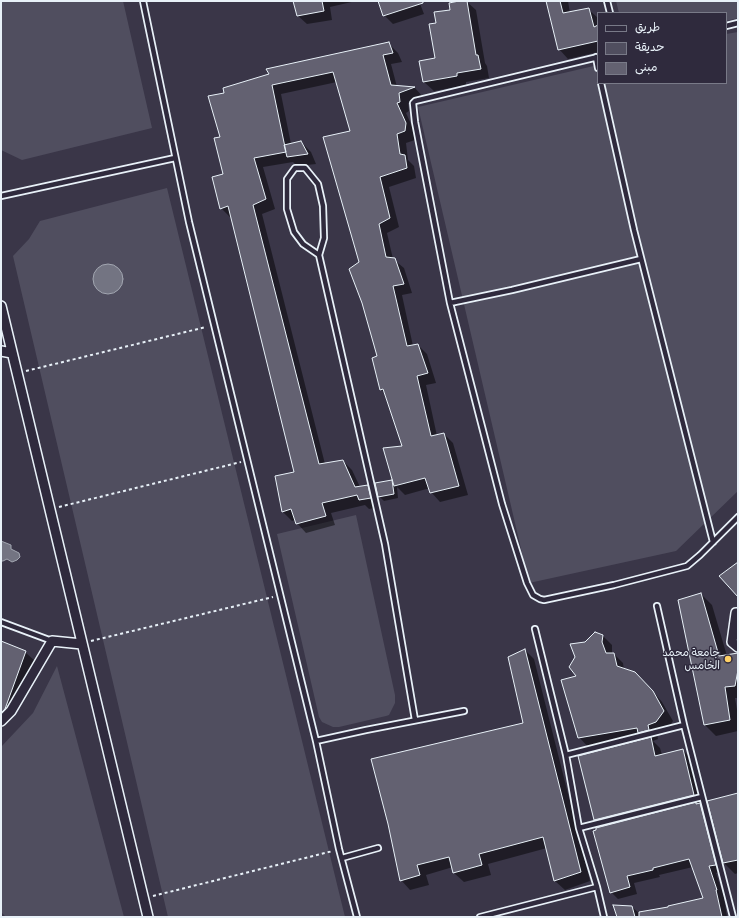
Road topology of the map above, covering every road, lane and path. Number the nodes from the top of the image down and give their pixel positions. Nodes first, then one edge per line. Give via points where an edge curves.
1 (143, 1) edge
2 (607, 1) edge
3 (610, 12) edge
4 (738, 23) edge
5 (727, 26) edge
6 (597, 57) edge
7 (601, 84) edge
8 (175, 158) junction
9 (1, 196) edge
10 (319, 255) junction
11 (642, 259) junction
12 (450, 303) junction
13 (1, 306) edge
14 (214, 325) junction
15 (1, 351) edge
16 (12, 353) junction
17 (17, 373) junction
18 (247, 460) junction
19 (50, 509) junction
20 (738, 517) edge
21 (714, 542) junction
22 (280, 595) junction
23 (657, 606) dead end
24 (738, 613) edge
25 (1, 622) edge
26 (535, 629) dead end
27 (52, 641) junction
28 (82, 644) junction
29 (738, 647) edge
30 (464, 711) dead end
31 (415, 720) junction
32 (1, 721) edge
33 (684, 725) junction
34 (316, 741) junction
35 (566, 755) junction
36 (702, 797) junction
37 (579, 828) junction
38 (378, 848) dead end
39 (339, 849) junction
40 (342, 858) junction
41 (597, 887) junction
42 (144, 898) junction
43 (148, 917) edge
44 (357, 917) edge
45 (480, 917) edge
46 (604, 917) edge
47 (733, 917) edge

1 - 8 lane
2 - 3 lane
4 - 5 lane
6 - 12 lane via 413,102
7 - 11 lane
8 - 9 lane
8 - 14 lane
10 - 10 lane via 303,244 294,232 287,209 288,179 295,168 305,168 318,184 323,206 324,238
10 - 31 lane via 385,544
11 - 12 lane
11 - 21 lane
12 - 21 lane via 502,504 526,583 533,595 540,599 551,598 687,566
13 - 16 street
14 - 17 path
14 - 18 lane
15 - 16 street
16 - 17 street
17 - 19 street
18 - 19 path
18 - 22 lane
19 - 28 street
20 - 21 lane
22 - 28 path
22 - 34 lane
23 - 33 lane
24 - 29 street via 732,642
25 - 27 lane
26 - 35 lane
27 - 28 street
27 - 32 street via 11,711
28 - 42 street
30 - 31 lane
31 - 34 lane
33 - 35 lane
33 - 36 lane
34 - 39 lane
35 - 37 lane
36 - 37 lane
36 - 47 lane
37 - 41 lane
38 - 40 lane
39 - 40 lane
39 - 42 path
40 - 44 lane
41 - 45 lane
41 - 46 lane
42 - 43 street

